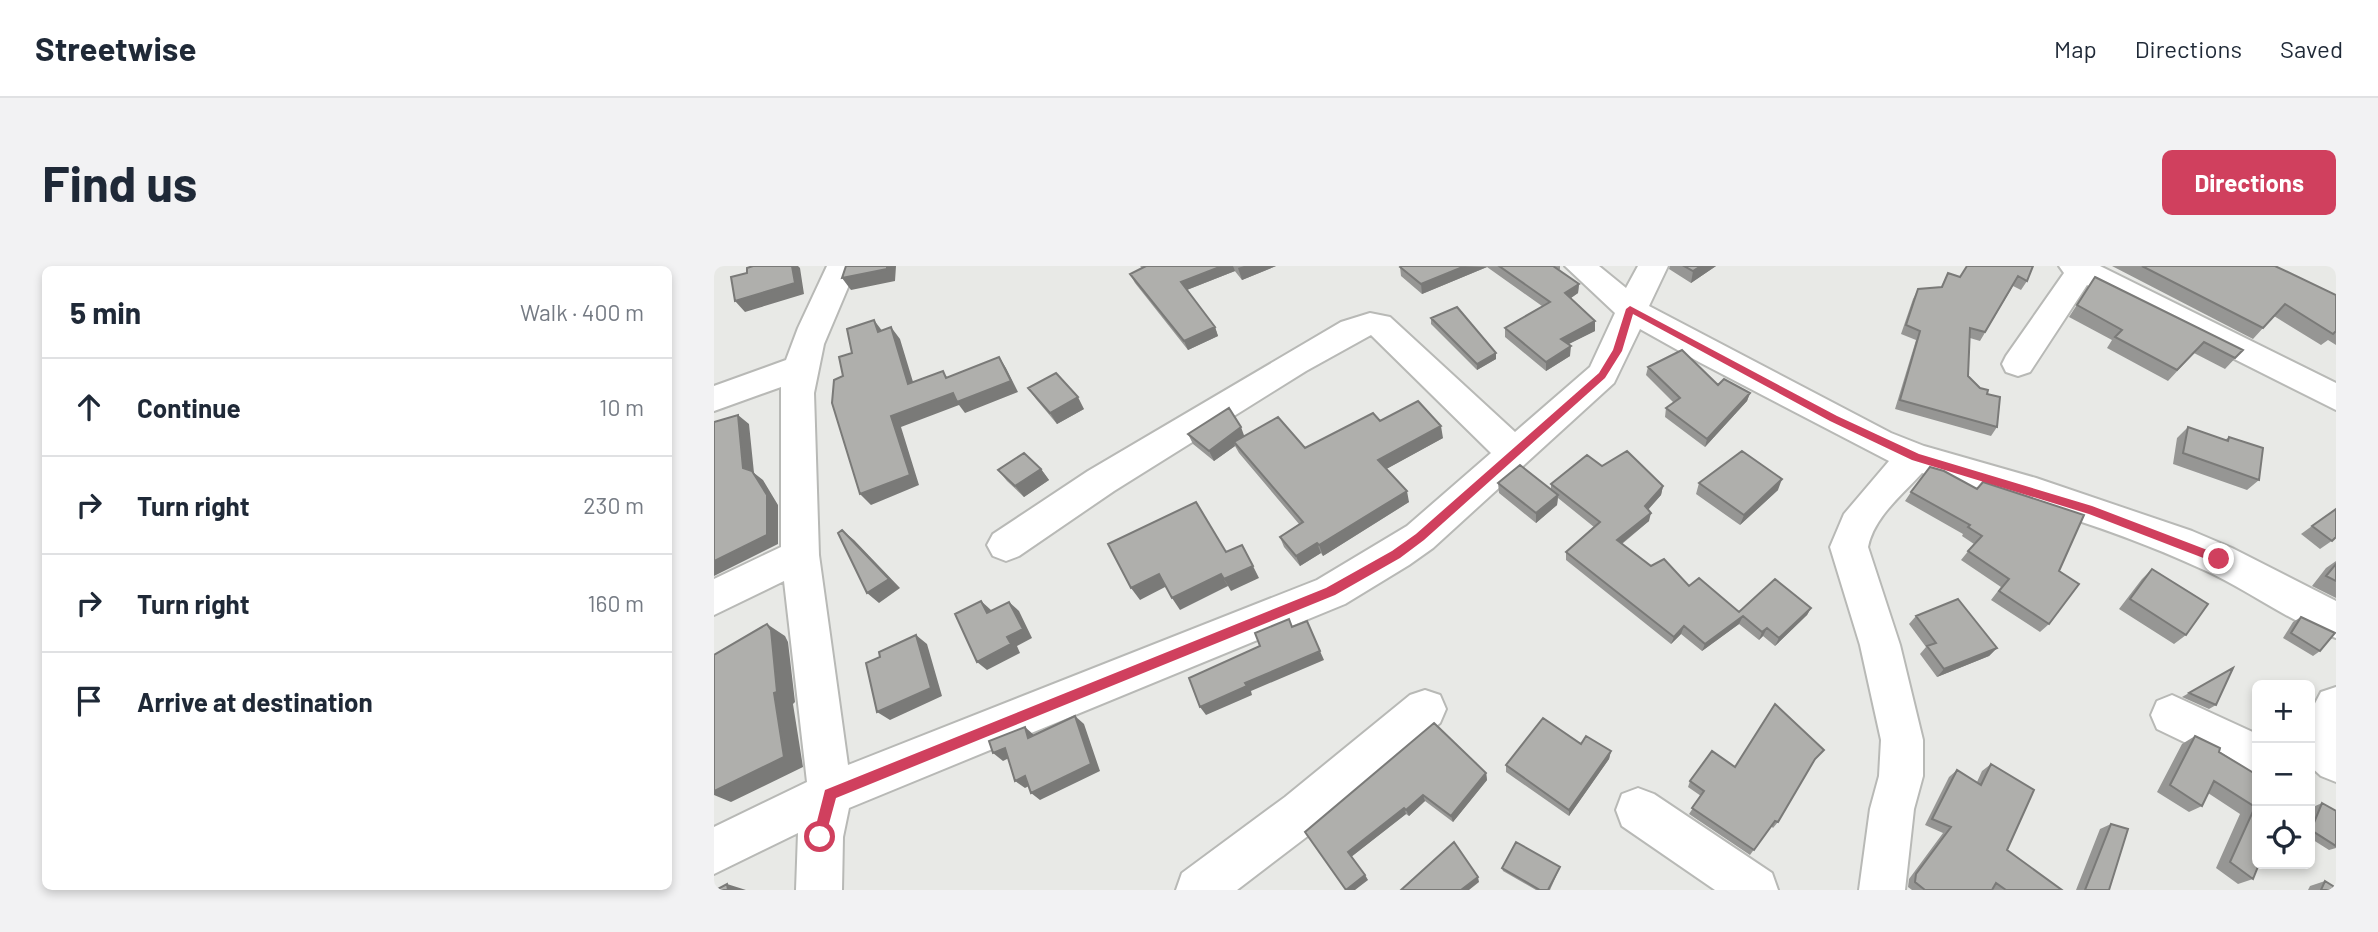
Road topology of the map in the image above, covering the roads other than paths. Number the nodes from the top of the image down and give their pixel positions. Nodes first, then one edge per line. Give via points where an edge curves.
1 (842, 266) edge
2 (1580, 266) edge
3 (1654, 266) edge
4 (2080, 267) edge
5 (1630, 309) junction
6 (2018, 364) dead end
7 (798, 381) junction
8 (2336, 398) edge
9 (714, 399) edge
10 (714, 426) edge
11 (1513, 452) junction
12 (1916, 457) junction
13 (1006, 545) dead end
14 (800, 555) junction
15 (714, 598) edge
16 (2336, 621) edge
17 (2336, 706) edge
18 (1424, 709) dead end
19 (2172, 715) dead end
20 (2321, 752) edge
21 (2252, 754) edge
22 (830, 794) junction
23 (1638, 810) dead end
24 (714, 851) edge
25 (819, 890) edge
26 (1199, 890) edge
27 (1755, 890) edge
28 (1882, 890) edge

1 - 7 street via 809,337
2 - 5 street
3 - 5 street
4 - 6 street
4 - 8 street
5 - 11 street via 1617,351 1602,375
5 - 12 street via 1833,418
7 - 9 street
7 - 10 street
7 - 14 street
11 - 13 street via 1379,326 1370,324 1338,337 1175,435
11 - 22 street via 1420,537 1331,592
12 - 16 street via 2159,534 2219,559
12 - 28 street via 1849,536 1902,740 1901,776 1885,849
14 - 15 street
14 - 22 street
17 - 20 street
18 - 26 street via 1309,807
19 - 21 street
22 - 24 street
22 - 25 street via 820,837
23 - 27 street

